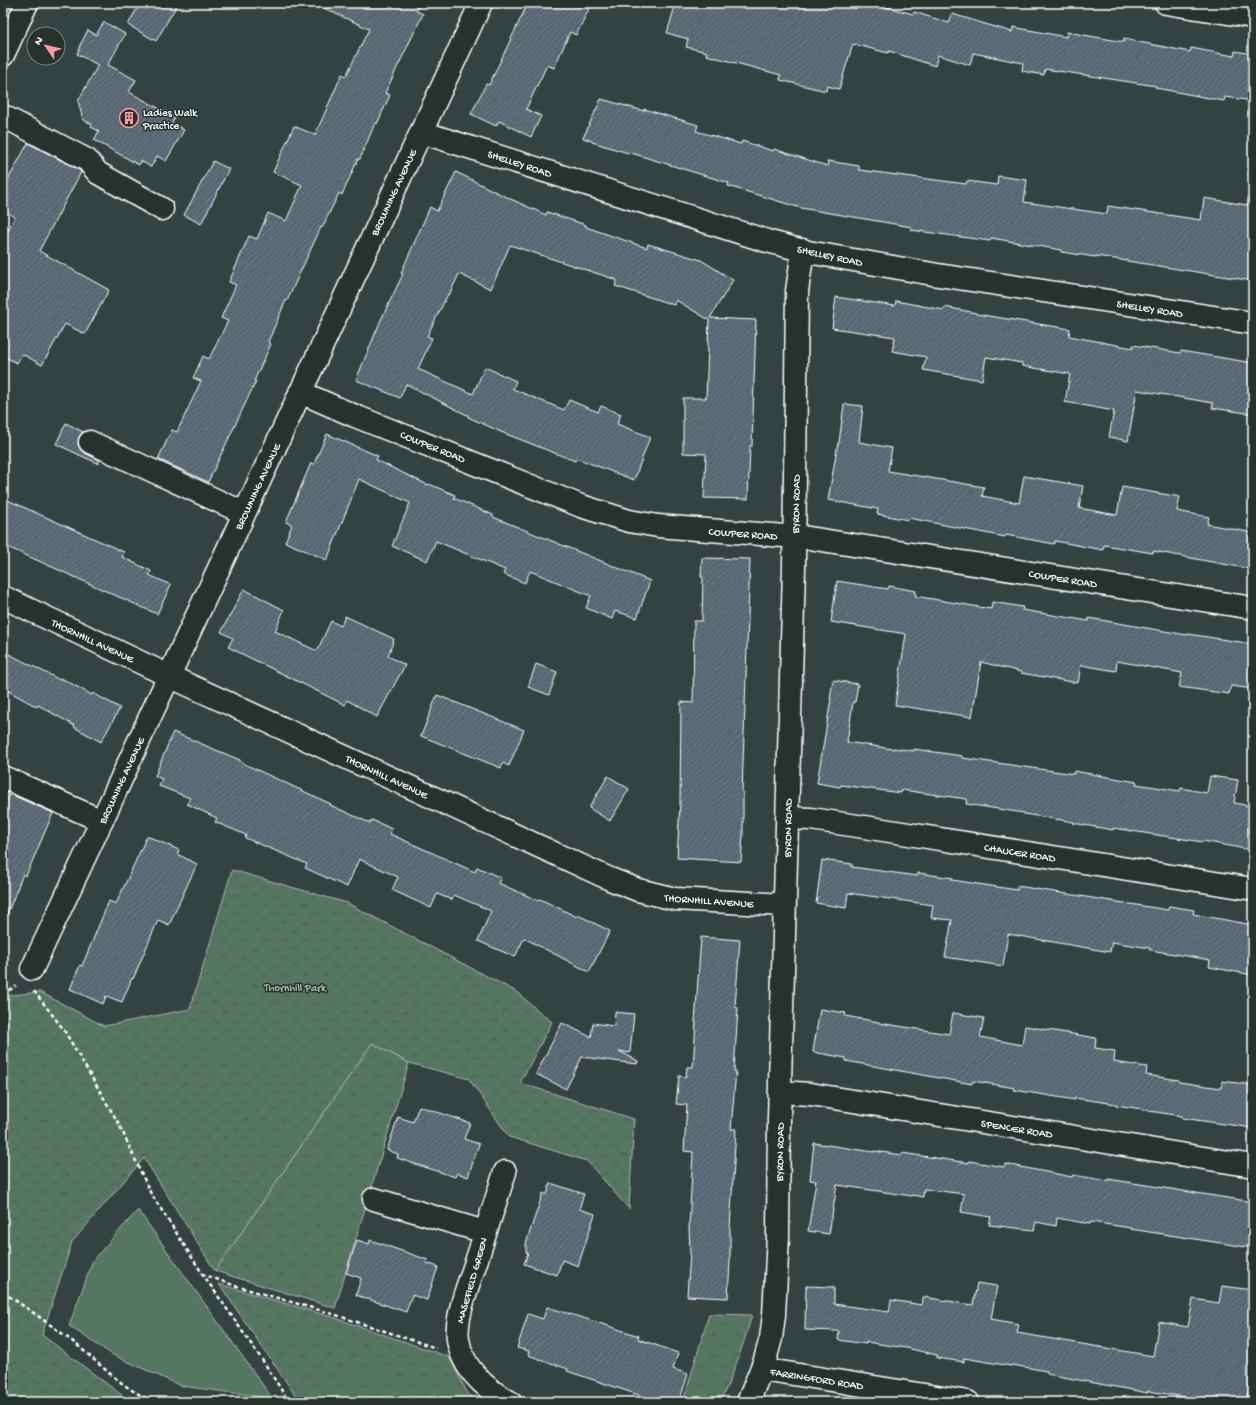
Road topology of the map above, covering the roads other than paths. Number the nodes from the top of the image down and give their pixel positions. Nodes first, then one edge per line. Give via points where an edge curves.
1 (27, 3) edge
2 (481, 3) edge
3 (1166, 3) edge
4 (1253, 17) edge
5 (3, 55) edge
6 (3, 116) edge
7 (421, 132) junction
8 (162, 209) dead end
9 (803, 250) junction
10 (1253, 323) edge
11 (300, 392) junction
12 (90, 442) dead end
13 (244, 513) junction
14 (795, 537) junction
15 (3, 597) edge
16 (1253, 608) edge
17 (169, 676) junction
18 (3, 777) edge
19 (787, 818) junction
20 (102, 822) junction
21 (1253, 889) edge
22 (785, 905) junction
23 (31, 977) road end
24 (780, 1092) junction
25 (1253, 1166) edge
26 (505, 1172) dead end
27 (374, 1199) dead end
28 (485, 1232) junction
29 (762, 1369) junction
30 (510, 1402) edge
31 (748, 1402) edge
32 (968, 1402) edge

1 - 5 street
2 - 7 street, BROWNING AVENUE
3 - 4 street
6 - 8 street via 87,160 98,173
7 - 9 street, SHELLEY ROAD via 767,241
7 - 11 street, BROWNING AVENUE
9 - 10 street, SHELLEY ROAD via 938,275
9 - 14 street, BYRON ROAD via 798,291
11 - 13 street, BROWNING AVENUE
11 - 14 street, COWPER ROAD via 606,515 658,526
12 - 13 street
13 - 17 street, BROWNING AVENUE
14 - 16 street, COWPER ROAD
14 - 19 street, BYRON ROAD
15 - 17 street, THORNHILL AVENUE
17 - 20 street, BROWNING AVENUE
17 - 22 street, THORNHILL AVENUE via 638,890 675,899
18 - 20 street
19 - 21 street, CHAUCER ROAD via 878,829
19 - 22 street, BYRON ROAD
20 - 23 street, BROWNING AVENUE
22 - 24 street, BYRON ROAD
24 - 25 street, SPENCER ROAD via 810,1094
24 - 29 street, BYRON ROAD via 774,1315 771,1338
26 - 28 street, MASEFIELD GREEN
27 - 28 street, MASEFIELD GREEN
28 - 30 street, MASEFIELD GREEN via 467,1290 458,1326 458,1339 468,1366 487,1388
29 - 31 street, BYRON ROAD
29 - 32 street, FARRINGFORD ROAD

